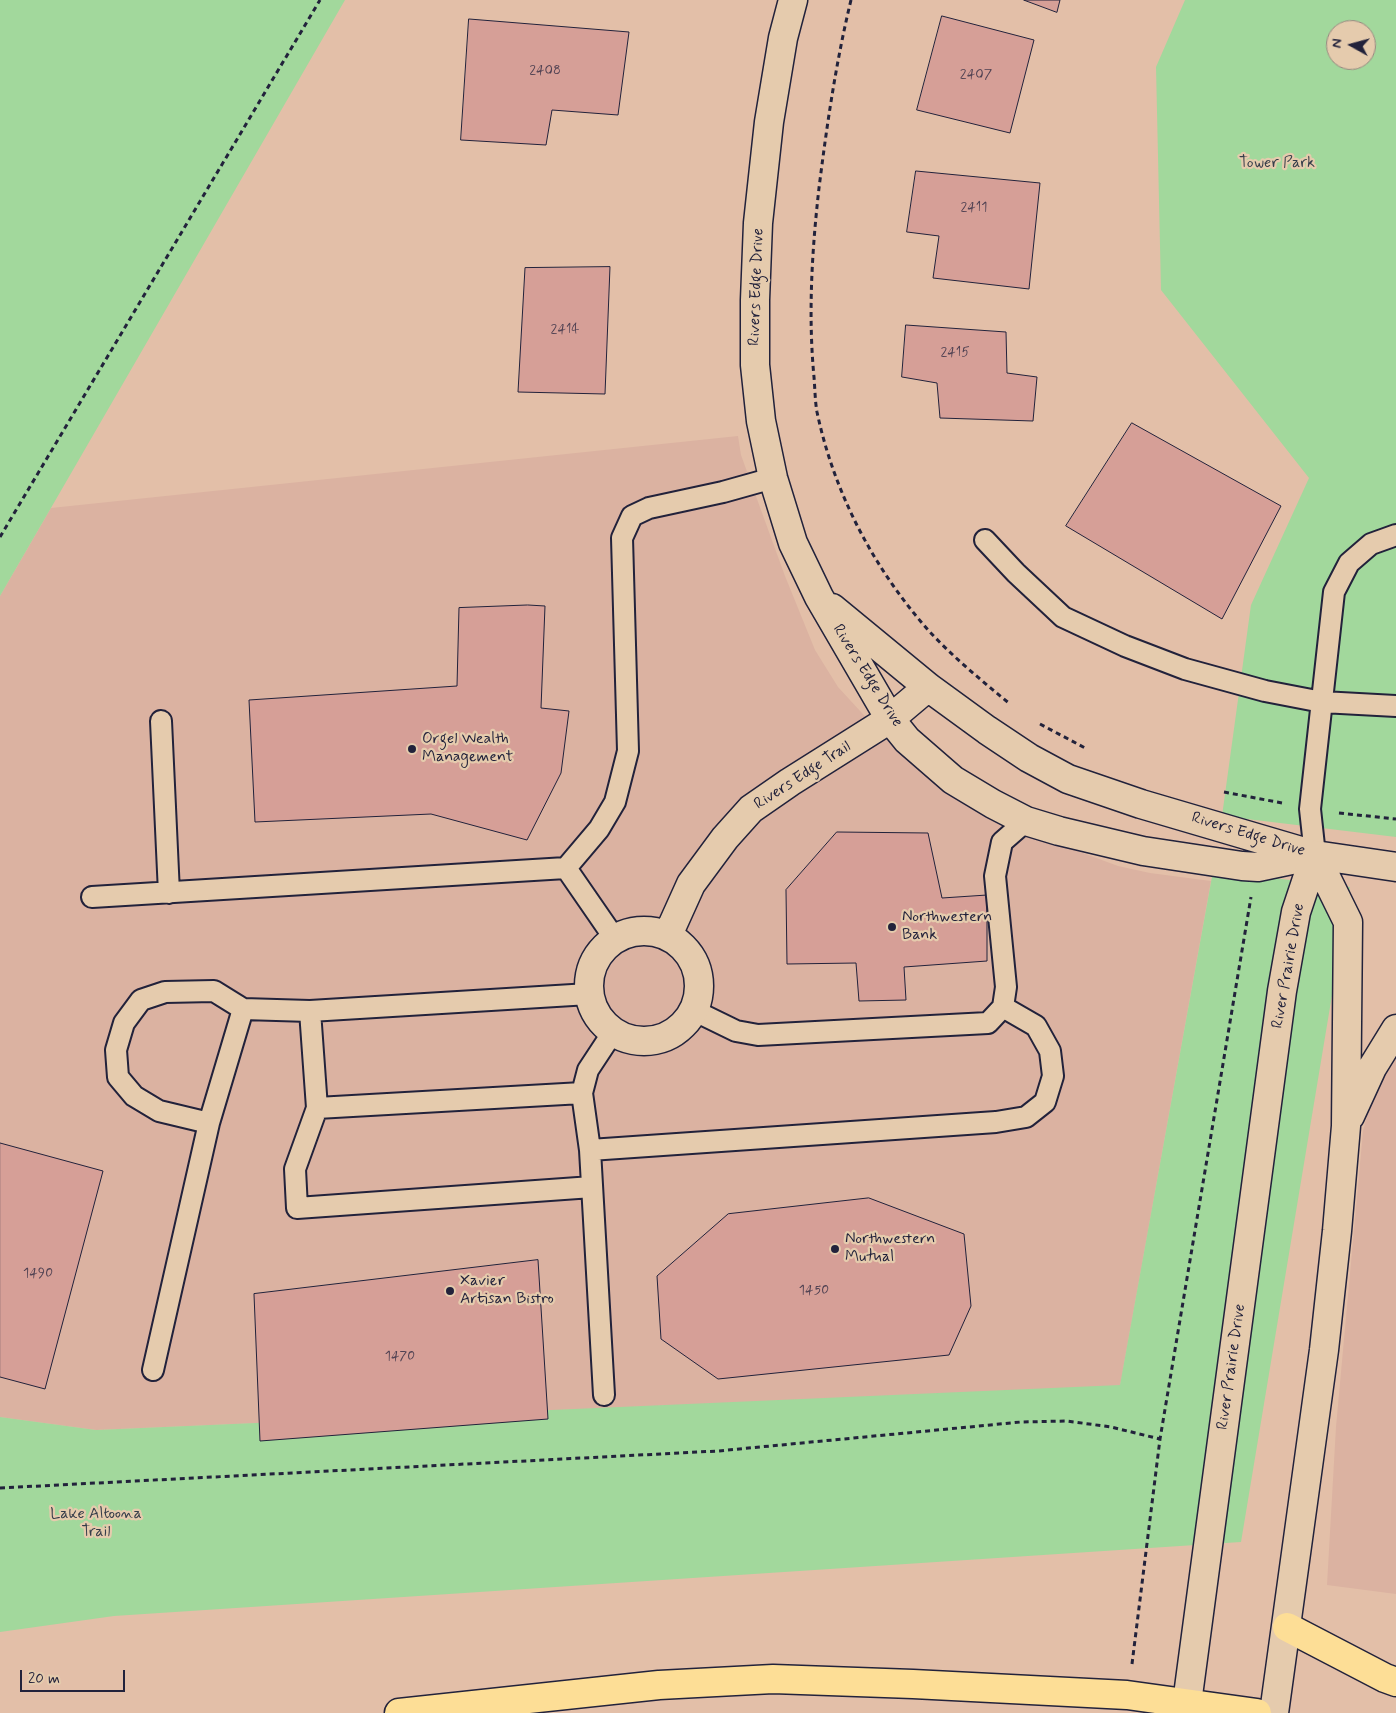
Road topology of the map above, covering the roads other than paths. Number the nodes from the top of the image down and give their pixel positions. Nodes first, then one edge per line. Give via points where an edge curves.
1 (793, 0) edge
2 (773, 478) junction
3 (1396, 535) edge
4 (985, 540) dead end
5 (819, 597) junction
6 (928, 686) junction
7 (1322, 702) junction
8 (1396, 706) edge
9 (890, 719) junction
10 (161, 721) dead end
11 (1026, 821) junction
12 (1315, 855) junction
13 (1396, 867) edge
14 (566, 868) junction
15 (169, 892) junction
16 (92, 897) dead end
17 (668, 935) junction
18 (615, 939) junction
19 (589, 994) junction
20 (1003, 1007) junction
21 (243, 1008) junction
22 (695, 1010) junction
23 (310, 1011) junction
24 (1396, 1029) edge
25 (613, 1032) junction
26 (582, 1093) junction
27 (317, 1108) junction
28 (208, 1123) junction
29 (1346, 1126) junction
30 (590, 1150) junction
31 (592, 1187) junction
32 (153, 1370) dead end
33 (604, 1394) dead end
34 (1287, 1626) junction
35 (1396, 1682) edge
36 (1187, 1703) junction
37 (399, 1713) edge
38 (1257, 1713) edge
39 (1274, 1713) edge

1 - 2 street, Rivers Edge Drive via 769,122 758,222 754,365
2 - 5 street, Rivers Edge Drive via 793,543
2 - 14 lane via 650,508 632,516 622,538 628,751 614,802 599,829
3 - 7 lane via 1371,544 1349,563 1334,592
4 - 7 lane via 1063,617 1185,669 1265,691
5 - 6 street, Rivers Edge Drive
5 - 9 street, Rivers Edge Drive
6 - 9 street, Rivers Edge Trail
6 - 12 street, Rivers Edge Drive via 1029,758 1068,779
7 - 8 lane
7 - 12 lane via 1310,809
9 - 11 street, Rivers Edge Drive via 907,740 952,780
9 - 17 street, Rivers Edge Trail via 751,809 691,884
10 - 15 lane
11 - 12 street, Rivers Edge Drive via 1143,851 1242,866 1258,867
11 - 20 lane via 1002,842 995,876 1006,986
12 - 13 street
12 - 29 street via 1348,922
12 - 36 street, River Prairie Drive via 1296,912 1282,991
14 - 15 lane
14 - 18 lane
15 - 16 lane
17 - 18 street via 642,930
17 - 22 street via 687,951 696,967 700,986
18 - 19 street via 594,961
19 - 23 lane
19 - 25 street via 595,1011
20 - 22 lane via 988,1023 758,1035 736,1031
20 - 30 lane via 1036,1026 1050,1051 1053,1076 1046,1102 1026,1117
21 - 23 lane
21 - 28 lane
21 - 28 lane via 214,992 166,992 141,1000 124,1023 116,1050 118,1076 134,1096 159,1111
22 - 25 street via 686,1024 657,1040 639,1042
23 - 27 lane
24 - 29 street via 1372,1068
25 - 26 lane via 588,1070
26 - 27 lane
26 - 30 lane
27 - 31 lane via 295,1169 298,1208
28 - 32 lane
29 - 34 street via 1324,1350
30 - 31 lane
31 - 33 lane
34 - 35 highway
34 - 39 street
36 - 37 highway via 1127,1695 774,1679 659,1685
36 - 38 highway

